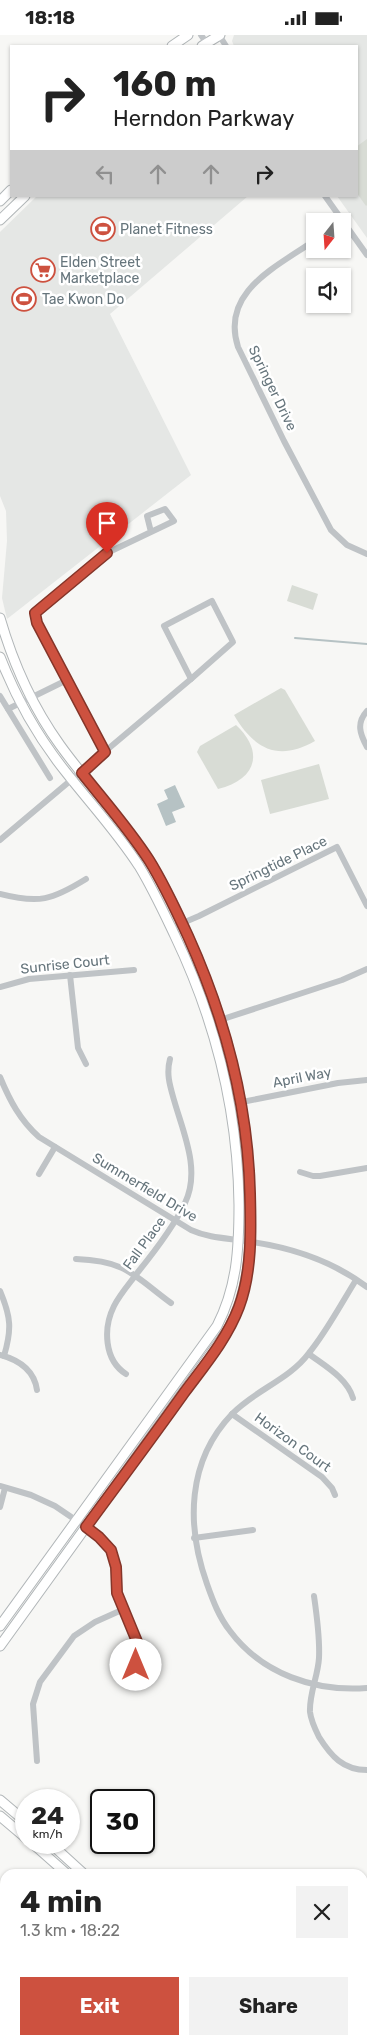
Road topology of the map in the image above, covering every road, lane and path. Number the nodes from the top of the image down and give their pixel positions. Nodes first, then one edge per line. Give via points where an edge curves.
1 (188, 35) edge
2 (201, 35) edge
3 (219, 35) edge
4 (173, 45) edge
5 (206, 45) edge
6 (10, 191) edge
7 (24, 197) edge
8 (326, 197) edge
9 (0, 201) edge
10 (337, 213) edge
11 (0, 220) edge
12 (351, 233) edge
13 (306, 246) edge
14 (367, 255) edge
15 (151, 532) dead end
16 (367, 554) edge
17 (0, 618) edge
18 (0, 657) edge
19 (191, 679) junction
20 (67, 681) junction
21 (0, 696) edge
22 (31, 698) junction
23 (20, 703) junction
24 (8, 709) junction
25 (367, 711) edge
26 (367, 747) edge
27 (105, 752) junction
28 (82, 773) junction
29 (50, 778) dead end
30 (72, 780) junction
31 (0, 840) edge
32 (86, 879) dead end
33 (0, 894) edge
34 (367, 906) edge
35 (182, 924) junction
36 (171, 928) junction
37 (367, 969) edge
38 (134, 970) dead end
39 (70, 975) junction
40 (0, 987) edge
41 (221, 1019) junction
42 (210, 1023) junction
43 (170, 1059) dead end
44 (86, 1063) dead end
45 (0, 1077) edge
46 (367, 1080) edge
47 (242, 1102) junction
48 (55, 1147) junction
49 (367, 1168) edge
50 (300, 1172) dead end
51 (39, 1174) dead end
52 (175, 1221) junction
53 (238, 1240) junction
54 (250, 1241) junction
55 (76, 1259) dead end
56 (136, 1275) junction
57 (356, 1280) junction
58 (367, 1287) edge
59 (0, 1291) edge
60 (171, 1303) dead end
61 (309, 1354) junction
62 (2, 1355) edge
63 (126, 1375) dead end
64 (37, 1390) dead end
65 (353, 1398) dead end
66 (232, 1414) junction
67 (3, 1487) edge
68 (335, 1495) dead end
69 (0, 1507) edge
70 (77, 1520) junction
71 (86, 1527) junction
72 (253, 1530) dead end
73 (194, 1538) junction
74 (314, 1596) dead end
75 (124, 1609) junction
76 (0, 1626) edge
77 (0, 1646) edge
78 (136, 1665) dead end
79 (315, 1685) junction
80 (367, 1688) edge
81 (37, 1761) dead end
82 (367, 1770) edge
83 (0, 1800) edge
84 (15, 1813) edge
85 (0, 1816) edge
86 (15, 1829) edge
87 (44, 1854) edge
88 (62, 1854) edge
89 (61, 1869) edge
90 (79, 1869) edge

1 - 4 main road
2 - 5 street
3 - 5 main road
6 - 9 main road
7 - 11 main road
8 - 10 street
12 - 14 street
13 - 16 street, Springer Drive via 245,293 236,311 234,331 238,347 284,441 331,529 347,545
15 - 20 street via 107,553 35,613
17 - 22 main road
18 - 23 main road
19 - 19 street via 233,642 212,601 164,626
19 - 27 street
20 - 22 street
20 - 27 street
21 - 24 street
22 - 23 street
22 - 28 main road
23 - 24 street
23 - 30 main road
24 - 29 street
25 - 26 street via 359,729
27 - 28 street
28 - 30 street
28 - 35 main road via 122,821 147,858
30 - 31 street
30 - 36 main road via 138,865
32 - 33 street via 46,899 30,900
34 - 35 street, Springtide Place via 337,847
35 - 36 street, Springtide Place
35 - 41 main road
36 - 42 main road via 193,975
37 - 41 street
38 - 39 street, Sunrise Court
39 - 40 street, Sunrise Court via 19,981
39 - 44 street via 78,1048
41 - 42 street
41 - 47 main road
42 - 53 main road via 229,1094 234,1130
43 - 52 street, Fall Place via 168,1080 192,1171 190,1192
45 - 48 street, Summerfield Drive via 22,1120
46 - 47 street, April Way
47 - 54 main road via 249,1162
48 - 51 street
48 - 52 street, Summerfield Drive
49 - 50 street via 320,1176
52 - 53 street, Summerfield Drive via 201,1235
52 - 56 street, Fall Place
53 - 54 street, Summerfield Drive
53 - 70 main road via 234,1283 217,1326
54 - 57 street, Summerfield Drive via 305,1255
54 - 71 main road via 244,1289 228,1330
55 - 56 street via 106,1261
56 - 60 street
56 - 63 street, Fall Place via 113,1307 107,1333 113,1360
57 - 58 street, Summerfield Drive
57 - 61 street
59 - 62 street via 10,1319 9,1339
61 - 65 street via 342,1380
61 - 66 street
62 - 64 street via 24,1365 33,1376
66 - 68 street, Horizon Court via 322,1477
66 - 73 street via 209,1447 199,1472 193,1513
67 - 69 street
67 - 70 street via 43,1499
70 - 71 street
70 - 76 main road
71 - 75 street via 111,1550 116,1567 117,1593
71 - 77 main road
72 - 73 street
73 - 79 street via 212,1599 234,1637 267,1666
74 - 79 street via 319,1648
75 - 78 street via 138,1644
75 - 81 street via 74,1636 40,1682 33,1704
79 - 80 street via 338,1689
79 - 82 street via 310,1703 312,1720 328,1751 339,1763
83 - 84 main road
85 - 86 main road
87 - 89 main road
88 - 90 main road

